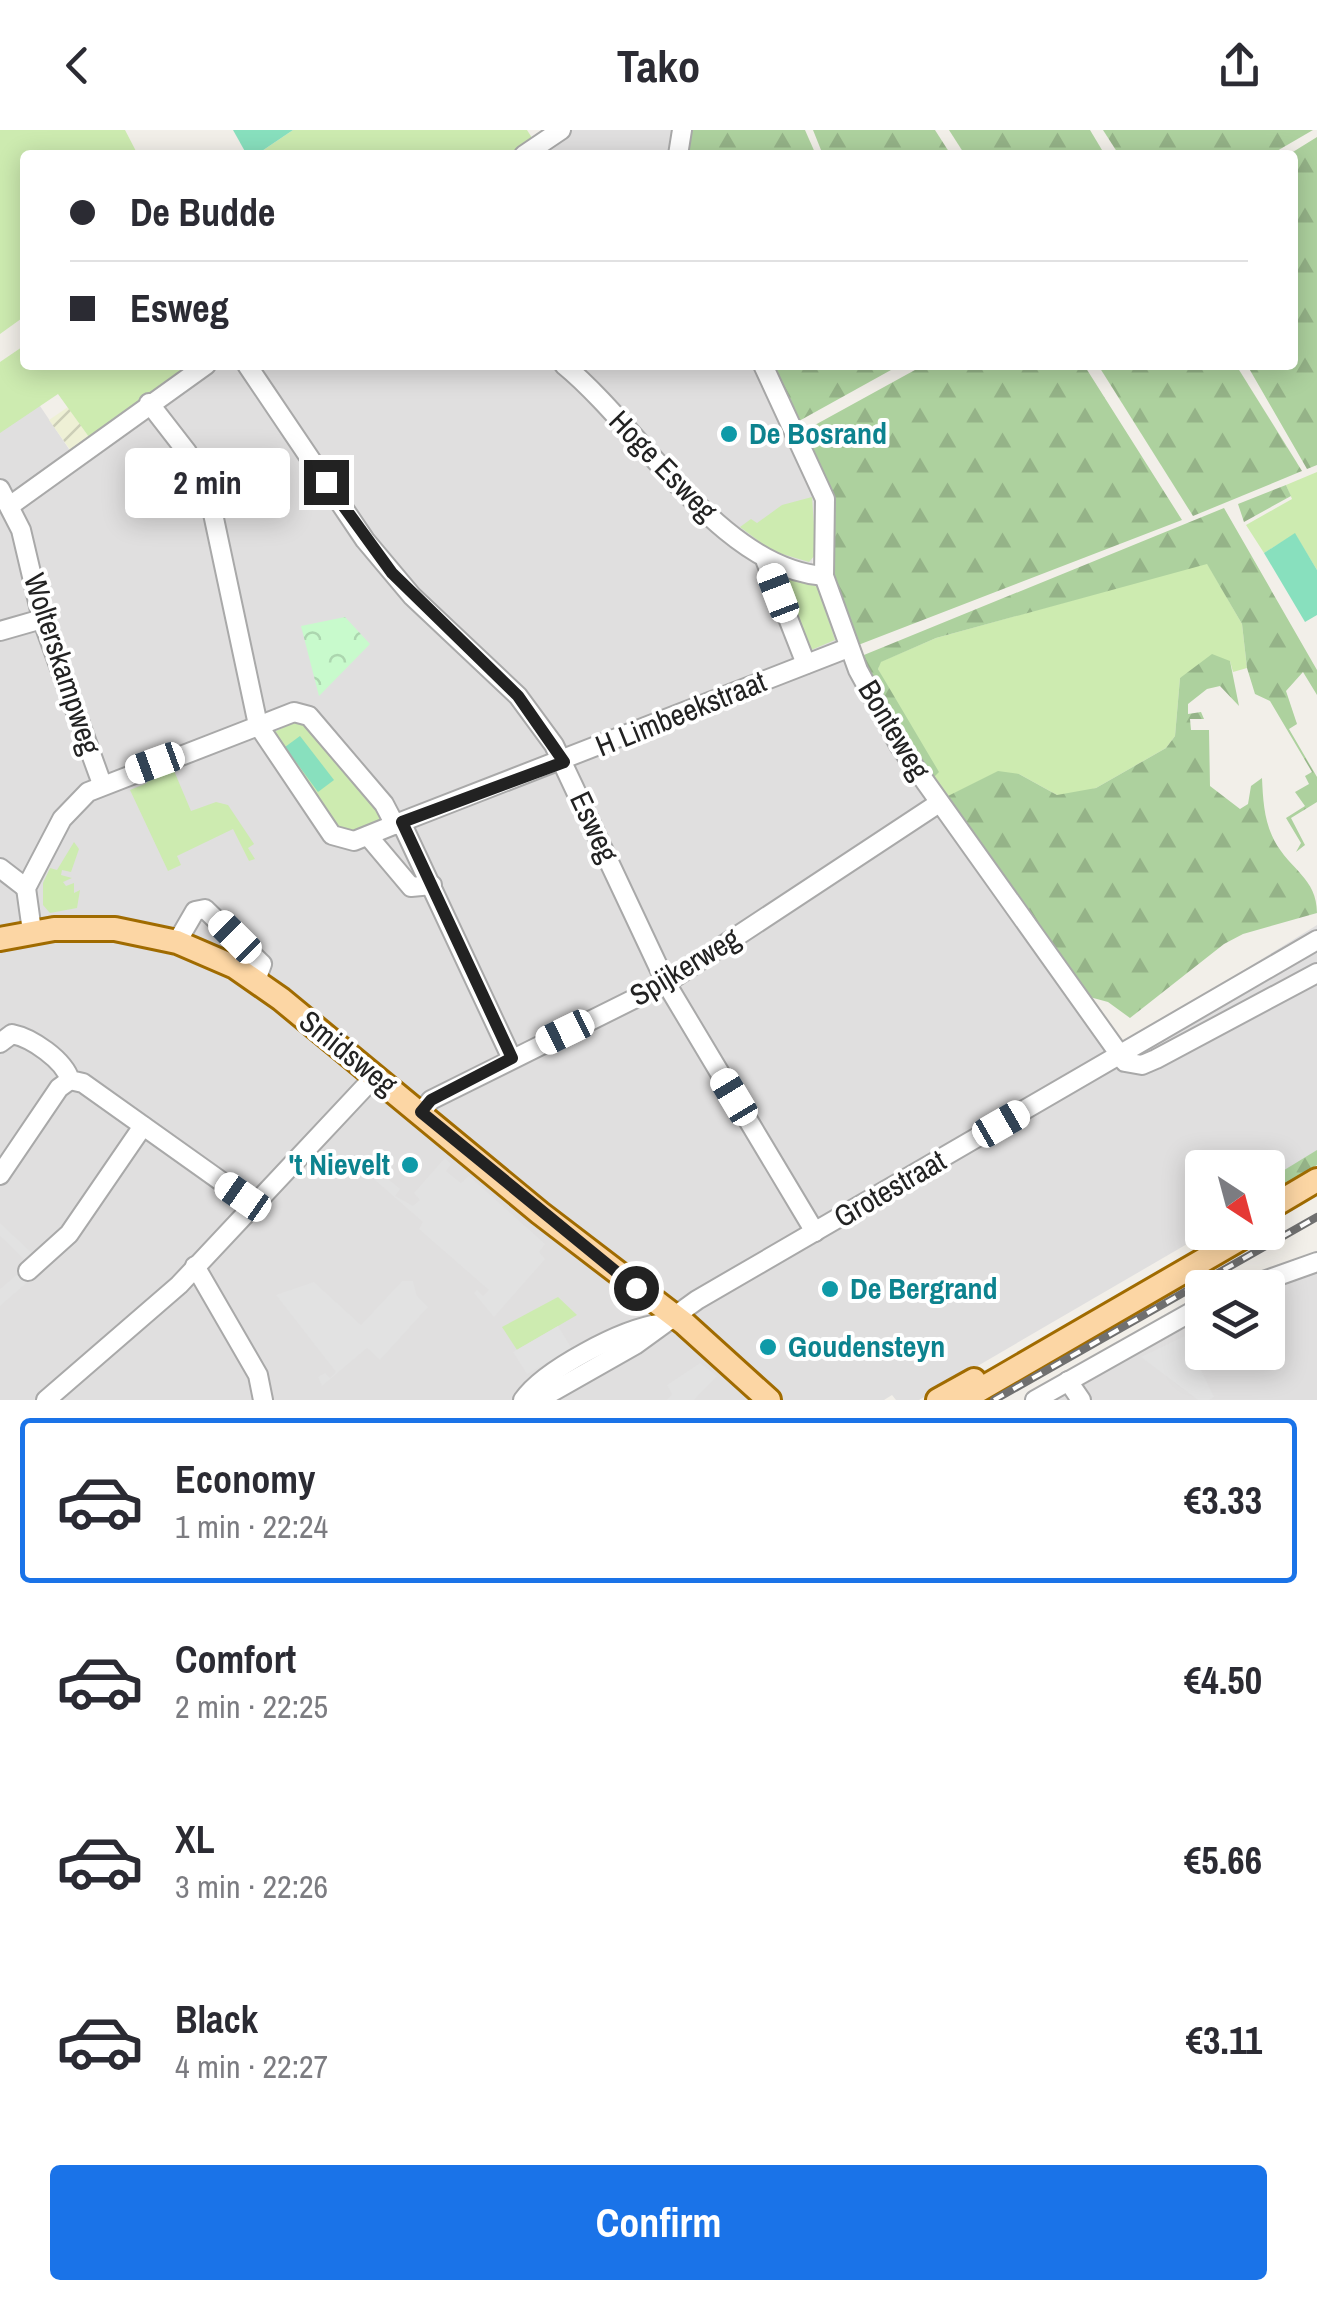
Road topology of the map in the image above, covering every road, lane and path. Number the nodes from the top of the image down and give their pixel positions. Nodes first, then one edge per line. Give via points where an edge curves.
1 (561, 130) edge
2 (531, 150) edge
3 (198, 370) edge
4 (250, 370) edge
5 (569, 370) edge
6 (764, 370) edge
7 (150, 402) junction
8 (5, 497) edge
9 (766, 562) junction
10 (824, 576) junction
11 (42, 619) junction
12 (0, 631) edge
13 (848, 648) junction
14 (806, 664) junction
15 (258, 725) junction
16 (564, 762) junction
17 (102, 784) junction
18 (940, 803) junction
19 (398, 823) junction
20 (368, 836) junction
21 (0, 868) edge
22 (432, 885) junction
23 (26, 888) junction
24 (32, 931) junction
25 (1, 939) edge
26 (1317, 940) edge
27 (178, 942) junction
28 (1317, 973) edge
29 (256, 980) junction
30 (666, 982) junction
31 (0, 1043) edge
32 (1120, 1054) junction
33 (512, 1058) junction
34 (376, 1075) junction
35 (70, 1080) junction
36 (421, 1112) junction
37 (142, 1126) junction
38 (0, 1175) edge
39 (1317, 1180) edge
40 (1317, 1194) edge
41 (1285, 1199) edge
42 (253, 1204) junction
43 (1285, 1213) edge
44 (816, 1232) junction
45 (1197, 1250) edge
46 (1221, 1250) edge
47 (1317, 1262) edge
48 (196, 1266) junction
49 (28, 1271) dead end
50 (1285, 1273) edge
51 (1185, 1316) edge
52 (667, 1319) junction
53 (591, 1361) junction
54 (1068, 1381) junction
55 (46, 1400) edge
56 (262, 1400) edge
57 (523, 1400) edge
58 (538, 1400) edge
59 (769, 1400) edge
60 (938, 1400) edge
61 (962, 1400) edge
62 (1035, 1400) edge
63 (1081, 1400) edge

1 - 2 street
3 - 7 street
4 - 16 street, Esweg via 365,540 412,596 518,696
5 - 9 street, Hoge Esweg via 744,548
6 - 10 street, Bonteweg via 825,499
7 - 8 street
7 - 15 street via 187,452 212,508
8 - 11 street, Wolterskampweg
9 - 10 street, Hoge Esweg
9 - 14 street, Hoge Esweg
10 - 13 street, Bonteweg
11 - 12 street
11 - 17 street, Wolterskampweg
13 - 14 street, H Limbeekstraat
13 - 18 street, Bonteweg
14 - 16 street, H Limbeekstraat
15 - 17 street
15 - 19 street via 294,712 309,716
15 - 20 street via 332,835 354,841
16 - 19 street, H Limbeekstraat
16 - 30 street, Esweg
17 - 23 street via 62,818
18 - 30 street, Spijkerweg
18 - 32 street, Bonteweg
19 - 20 street, H Limbeekstraat
19 - 22 street
20 - 22 street via 412,887
21 - 23 street
22 - 33 street
23 - 24 street
24 - 25 main road, Smidsweg
24 - 27 main road, Smidsweg via 115,928
26 - 32 street, Grotestraat
27 - 29 main road, Smidsweg
27 - 29 street, Smidsweg via 195,911 205,909 262,964
28 - 32 street via 1142,1065
29 - 34 main road, Smidsweg
30 - 33 street, Spijkerweg
30 - 44 street, Esweg
31 - 35 street via 18,1034 62,1064
32 - 44 street, Grotestraat
33 - 36 street, Spijkerweg via 431,1100
34 - 36 main road, Smidsweg
34 - 42 street
35 - 37 street
35 - 38 street
36 - 52 main road, Smidsweg
37 - 42 street
37 - 49 street via 69,1234
39 - 41 main road
40 - 43 main road
42 - 48 street
44 - 52 street, Grotestraat
45 - 60 main road
46 - 61 main road
47 - 50 street
48 - 55 street
48 - 56 street via 258,1375
51 - 54 street
52 - 53 street, Grotestraat
52 - 59 main road, Smidsweg
53 - 57 street, Grotestraat via 537,1382
53 - 58 street, Grotestraat
54 - 62 street
54 - 63 street

